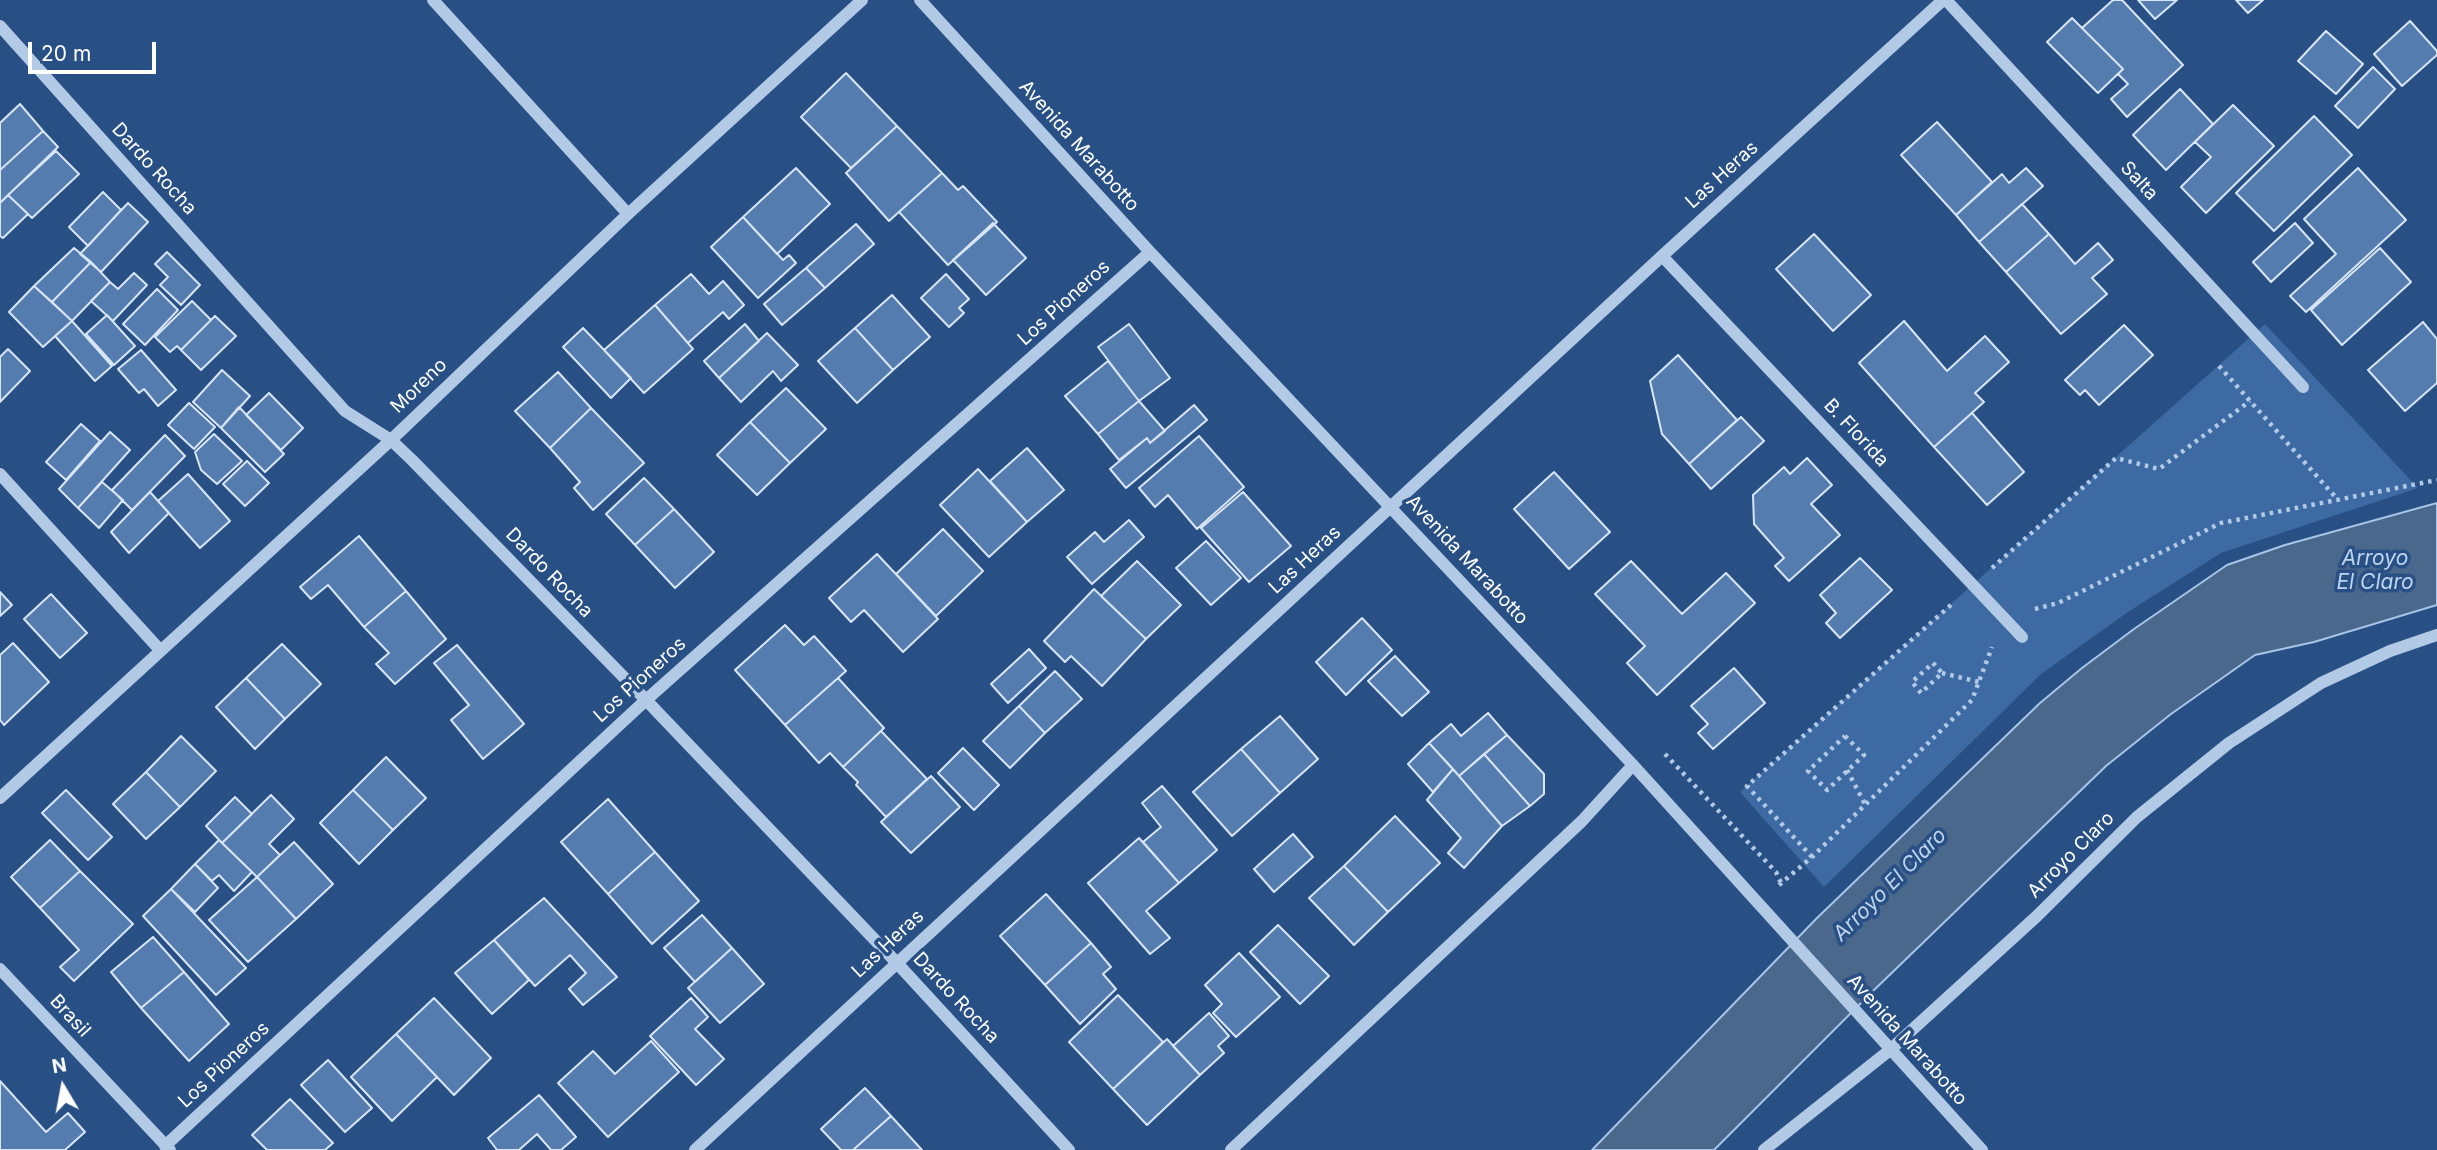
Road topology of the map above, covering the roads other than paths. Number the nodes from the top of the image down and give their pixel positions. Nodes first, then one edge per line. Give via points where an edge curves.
1 (433, 0) edge
2 (862, 0) edge
3 (920, 0) edge
4 (1945, 0) edge
5 (0, 26) edge
6 (628, 214) junction
7 (1150, 252) junction
8 (1662, 256) junction
9 (2303, 387) dead end
10 (391, 440) junction
11 (0, 474) edge
12 (1391, 507) junction
13 (2437, 635) edge
14 (2022, 637) dead end
15 (160, 650) junction
16 (646, 700) junction
17 (1633, 765) junction
18 (0, 798) edge
19 (896, 962) junction
20 (0, 969) edge
21 (1890, 1049) junction
22 (167, 1148) edge
23 (695, 1150) edge
24 (1069, 1150) edge
25 (1231, 1150) edge
26 (1764, 1150) edge
27 (1982, 1150) edge

1 - 6 street
2 - 6 street, Moreno
3 - 7 street, Avenida Marabotto
4 - 8 street, Las Heras
4 - 9 street, Salta
5 - 10 street, Dardo Rocha via 345,411
6 - 10 street, Moreno
7 - 12 street, Avenida Marabotto
7 - 16 street, Los Pioneros
8 - 12 street, Las Heras
8 - 14 street, B. Florida
10 - 15 street, Moreno
10 - 16 street, Dardo Rocha
11 - 15 street
12 - 17 street, Avenida Marabotto
12 - 19 street, Las Heras
13 - 21 street, Arroyo Claro via 2321,683 2229,743 2137,817 2037,916
15 - 18 street, Moreno
16 - 19 street, Dardo Rocha
16 - 22 street, Los Pioneros
17 - 21 street, Avenida Marabotto
17 - 25 street via 1582,821
19 - 23 street, Las Heras
19 - 24 street, Dardo Rocha
20 - 22 street, Brasil
21 - 26 street, Arroyo Claro
21 - 27 street, Avenida Marabotto

